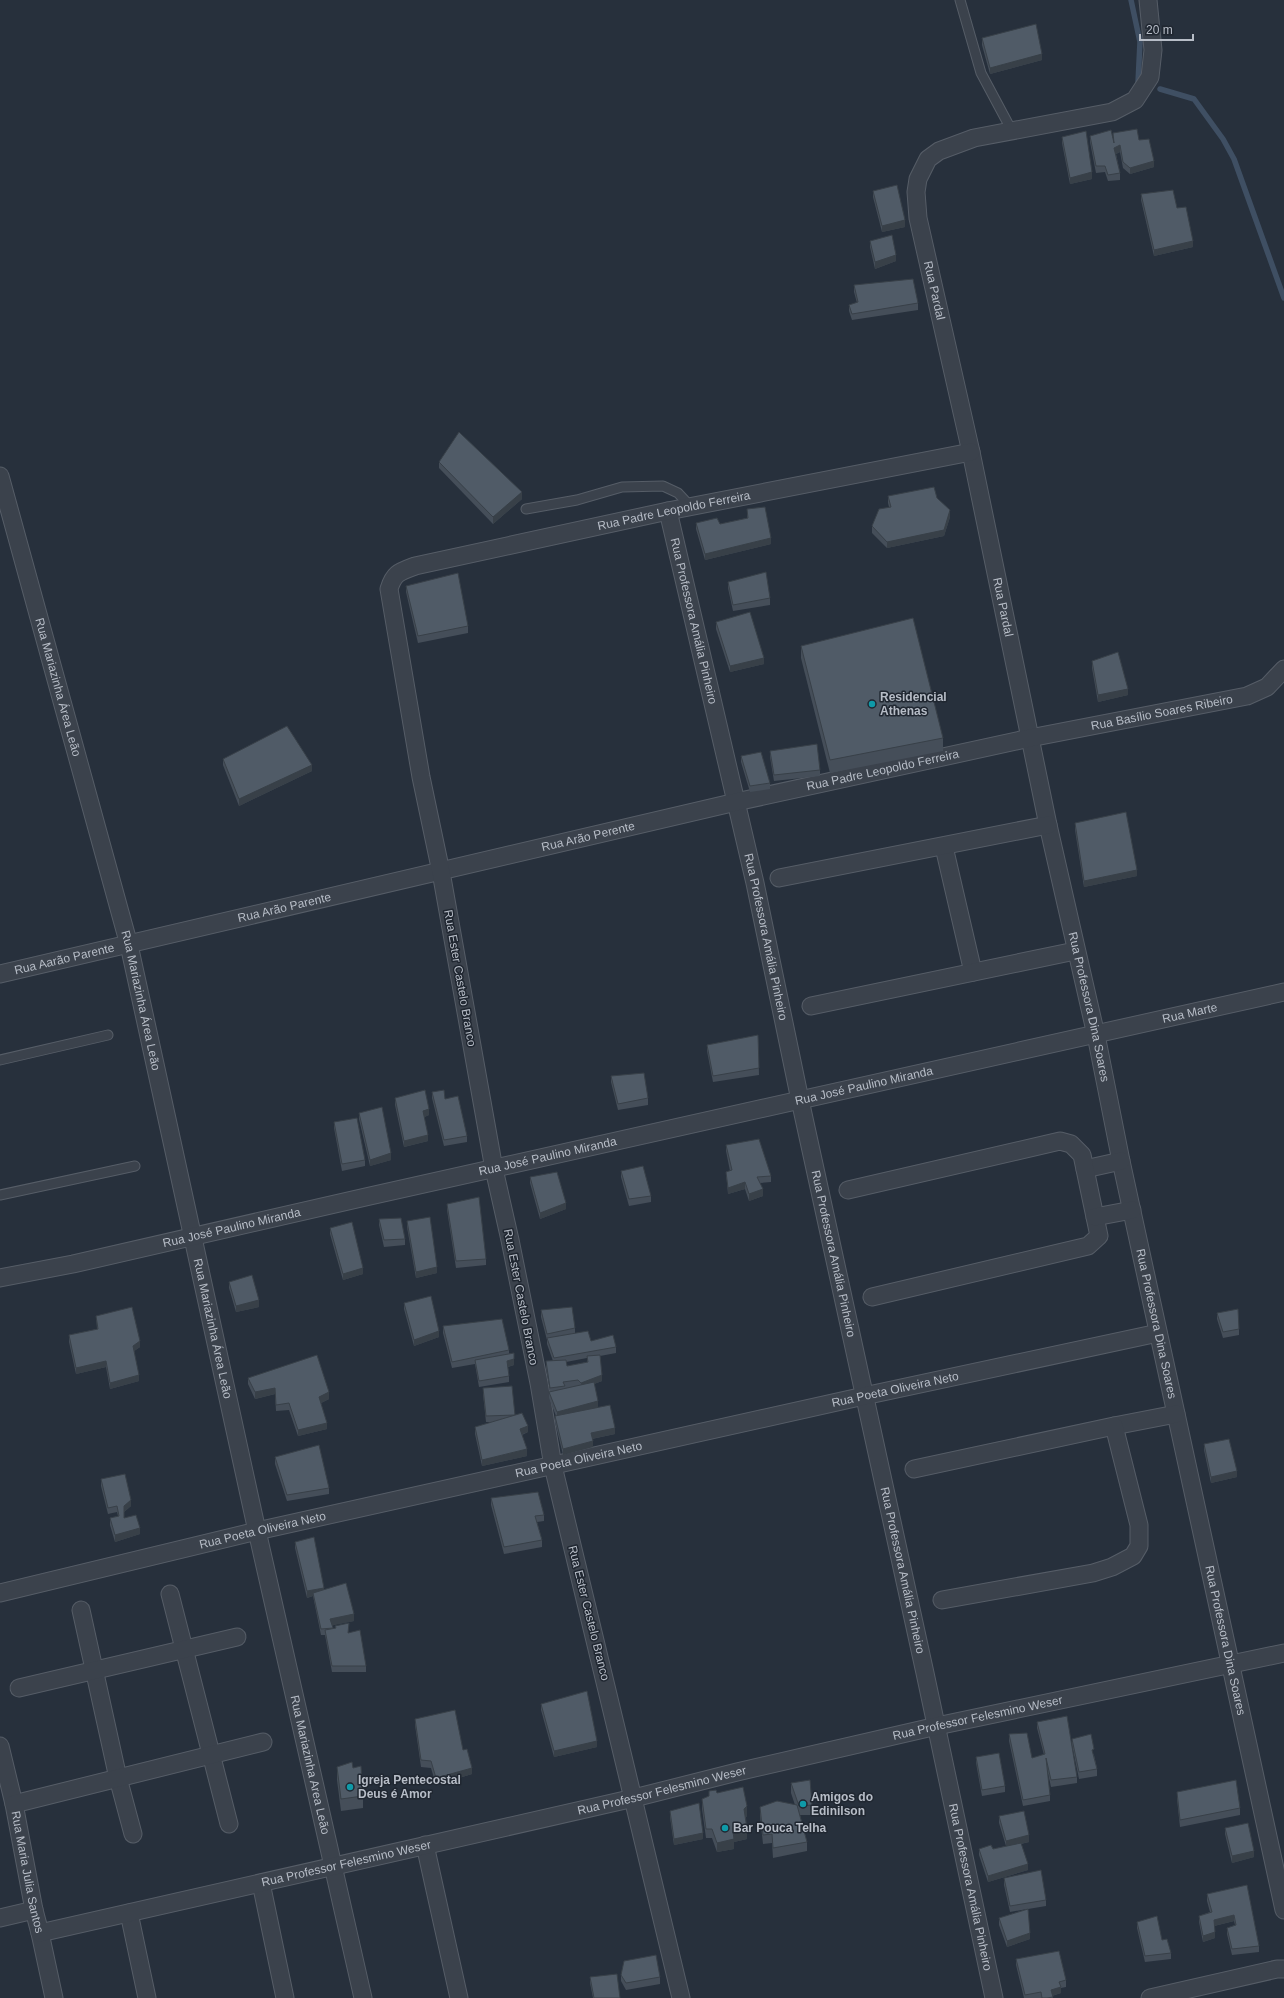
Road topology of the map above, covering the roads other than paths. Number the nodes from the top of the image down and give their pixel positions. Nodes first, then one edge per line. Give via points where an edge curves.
1 (960, 0) edge
2 (1148, 0) edge
3 (1012, 131) junction
4 (971, 452) junction
5 (0, 476) edge
6 (691, 507) junction
7 (526, 509) dead end
8 (668, 511) junction
9 (389, 589) joint
10 (1284, 669) edge
11 (1030, 738) junction
12 (736, 802) junction
13 (1048, 825) junction
14 (944, 847) junction
15 (441, 872) junction
16 (779, 878) dead end
17 (129, 945) junction
18 (1075, 951) junction
19 (973, 972) junction
20 (0, 974) edge
21 (1284, 992) edge
22 (811, 1006) dead end
23 (108, 1035) dead end
24 (1096, 1035) junction
25 (0, 1060) edge
26 (800, 1100) junction
27 (1121, 1161) junction
28 (135, 1166) dead end
29 (494, 1169) junction
30 (1085, 1169) junction
31 (848, 1190) dead end
32 (0, 1195) edge
33 (1132, 1210) junction
34 (1095, 1217) junction
35 (194, 1237) junction
36 (0, 1278) edge
37 (872, 1297) dead end
38 (1158, 1333) junction
39 (864, 1396) junction
40 (1176, 1414) junction
41 (1114, 1426) junction
42 (552, 1466) junction
43 (914, 1469) dead end
44 (257, 1531) junction
45 (0, 1593) edge
46 (170, 1594) dead end
47 (942, 1600) dead end
48 (81, 1610) dead end
49 (237, 1637) dead end
50 (184, 1650) junction
51 (1284, 1653) edge
52 (1229, 1664) junction
53 (95, 1671) junction
54 (19, 1688) dead end
55 (937, 1726) junction
56 (264, 1742) dead end
57 (0, 1746) edge
58 (211, 1755) junction
59 (118, 1778) junction
60 (634, 1798) junction
61 (14, 1804) junction
62 (229, 1824) dead end
63 (133, 1834) dead end
64 (425, 1845) junction
65 (332, 1866) junction
66 (261, 1883) junction
67 (34, 1910) junction
68 (1284, 1910) edge
69 (129, 1913) junction
70 (0, 1918) edge
71 (40, 1933) junction
72 (1284, 1969) edge
73 (54, 1998) edge
74 (147, 1998) edge
75 (285, 1998) edge
76 (364, 1998) edge
77 (459, 1998) edge
78 (681, 1998) edge
79 (994, 1998) edge
80 (1150, 1998) edge

1 - 3 lane via 981,73
2 - 3 street, Rua Pardal via 1153,50 1150,77 1135,100 1112,112
3 - 4 street, Rua Pardal via 974,138 939,151 928,159 922,168 916,192 922,239
4 - 6 street, Rua Padre Leopoldo Ferreira
4 - 11 street, Rua Pardal
5 - 17 street, Rua Mariazinha Área Leão
6 - 7 lane via 678,493 663,486 622,487 577,500
6 - 8 street, Rua Padre Leopoldo Ferreira
8 - 9 street, Rua Padre Leopoldo Ferreira via 415,566 398,572
8 - 12 street, Rua Professora Amália Pinheiro
9 - 15 street, Rua Ester Castelo Branco via 421,777
10 - 11 street, Rua Basílio Soares Ribeiro via 1267,687 1247,696
11 - 12 street, Rua Padre Leopoldo Ferreira
11 - 13 street, Rua Professora Dina Soares
12 - 15 street, Rua Arão Perente
12 - 26 street, Rua Professora Amália Pinheiro via 783,1009
13 - 14 street
13 - 18 street, Rua Professora Dina Soares
14 - 16 street
14 - 19 street
15 - 17 street, Rua Arão Parente
15 - 29 street, Rua Ester Castelo Branco
17 - 20 street, Rua Aarão Parente
17 - 35 street, Rua Mariazinha Área Leão
18 - 19 street
18 - 24 street, Rua Professora Dina Soares
19 - 22 street
21 - 24 street, Rua Marte
23 - 25 lane
24 - 26 street, Rua José Paulino Miranda
24 - 27 street, Rua Professora Dina Soares
26 - 29 street, Rua José Paulino Miranda
26 - 39 street, Rua Professora Amália Pinheiro
27 - 30 street
27 - 33 street, Rua Professora Dina Soares
28 - 32 lane
29 - 35 street, Rua José Paulino Miranda
29 - 42 street, Rua Ester Castelo Branco via 530,1338
30 - 31 street via 1082,1156 1071,1144 1060,1141
30 - 34 street
33 - 34 street
33 - 38 street, Rua Professora Dina Soares
34 - 37 street via 1099,1236 1088,1246
35 - 36 street, Rua José Paulino Miranda
35 - 44 street, Rua Mariazinha Área Leão
38 - 39 street, Rua Poeta Oliveira Neto
38 - 40 street, Rua Professora Dina Soares
39 - 42 street, Rua Poeta Oliveira Neto
39 - 55 street, Rua Professora Amália Pinheiro
40 - 41 street
40 - 52 street, Rua Professora Dina Soares
41 - 43 street
41 - 47 street via 1139,1525 1139,1546 1133,1556 1112,1568 1093,1573
42 - 44 street, Rua Poeta Oliveira Neto
42 - 60 street, Rua Ester Castelo Branco
44 - 45 street, Rua Poeta Oliveira Neto
44 - 65 street, Rua Mariazinha Area Leão
46 - 50 street
48 - 53 street
49 - 50 street
50 - 53 street
50 - 58 street
51 - 52 street, Rua Professor Felesmino Weser
52 - 55 street, Rua Professor Felesmino Weser
52 - 68 street, Rua Professora Dina Soares
53 - 54 street
53 - 59 street
55 - 60 street, Rua Professor Felesmino Weser
55 - 79 street, Rua Professora Amália Pinheiro
56 - 58 street
57 - 61 street, Rua Maria Julia Santos
58 - 59 street
58 - 62 street
59 - 61 street
59 - 63 street
60 - 64 street, Rua Professor Felesmino Weser
60 - 78 street, Rua Ester Castelo Branco
61 - 67 street, Rua Maria Julia Santos
64 - 65 street, Rua Professor Felesmino Weser
64 - 77 street
65 - 66 street, Rua Professor Felesmino Weser
65 - 76 street, Rua Mariazinha Area Leão
66 - 69 street, Rua Professor Felesmino Weser
66 - 75 street
67 - 70 street
67 - 71 street, Rua Maria Julia Santos
69 - 71 street, Rua Professor Felesmino Weser
69 - 74 street
71 - 73 street, Rua Maria Julia Santos
72 - 80 street

